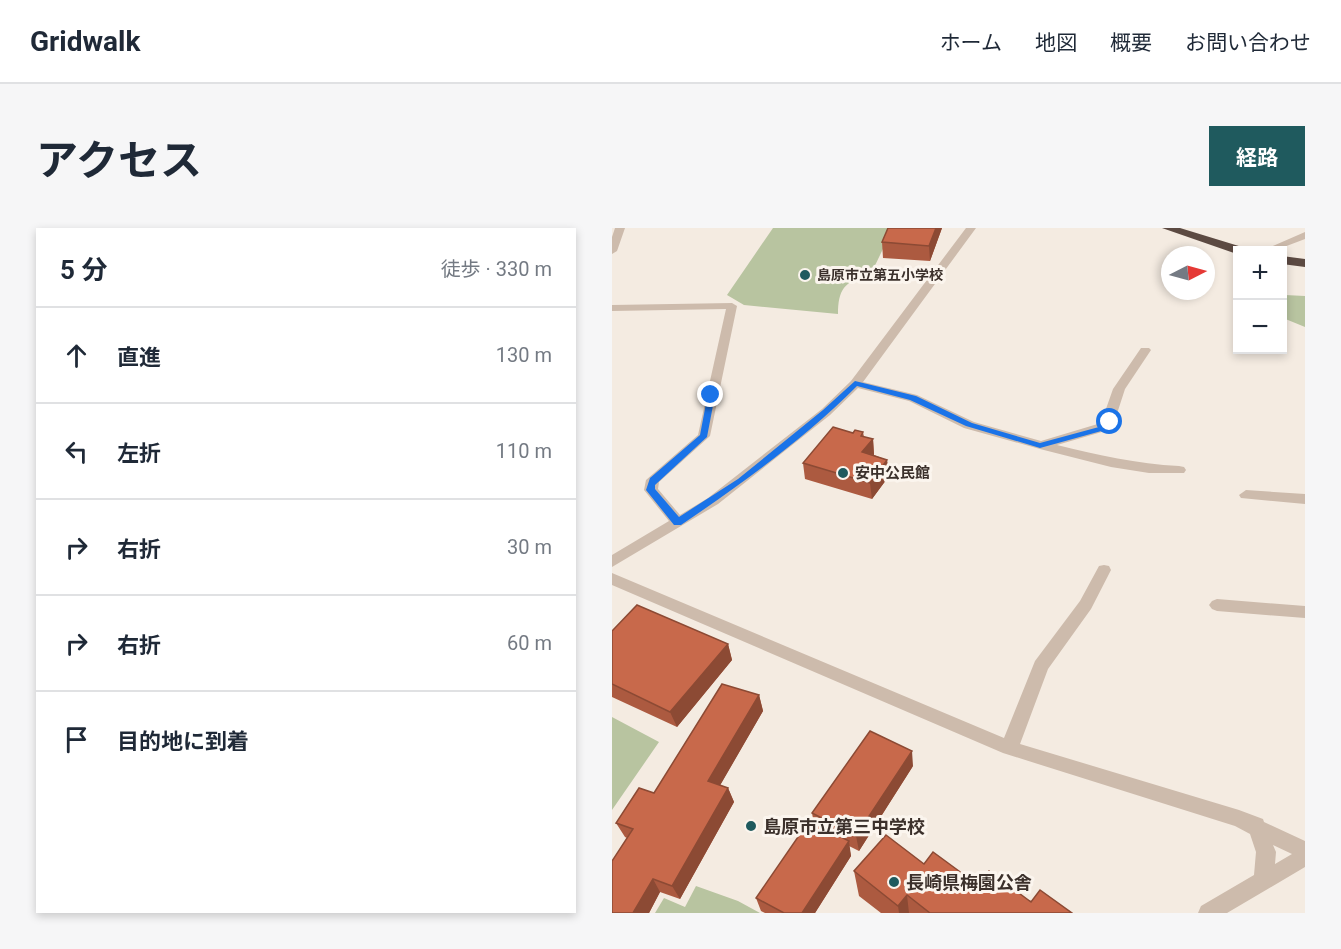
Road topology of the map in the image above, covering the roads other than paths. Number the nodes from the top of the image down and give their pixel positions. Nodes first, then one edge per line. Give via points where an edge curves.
1 (620, 228) edge
2 (971, 228) edge
3 (1168, 228) edge
4 (1305, 236) edge
5 (1279, 246) edge
6 (1233, 248) edge
7 (612, 251) edge
8 (1287, 261) edge
9 (1305, 263) edge
10 (612, 308) edge
11 (1145, 350) dead end
12 (855, 384) junction
13 (1040, 446) junction
14 (1179, 470) dead end
15 (1246, 495) dead end
16 (1305, 499) edge
17 (678, 522) junction
18 (612, 562) edge
19 (1104, 570) dead end
20 (612, 579) edge
21 (1217, 605) dead end
22 (1305, 612) edge
23 (1009, 748) junction
24 (1256, 825) junction
25 (1305, 850) edge
26 (1305, 857) edge
27 (1264, 880) junction
28 (1210, 912) edge

1 - 7 street
2 - 12 street
3 - 6 highway
4 - 5 street
8 - 9 highway
10 - 17 street via 732,306 704,436 651,485
11 - 13 street via 1119,389 1107,426
12 - 13 street via 913,398 969,425
12 - 17 street via 741,481
13 - 14 street via 1112,463
15 - 16 street
17 - 18 street
19 - 23 street via 1086,605 1041,666
20 - 23 street
21 - 22 street
23 - 24 street
24 - 25 street
24 - 27 street via 1266,852
26 - 27 street
27 - 28 street

